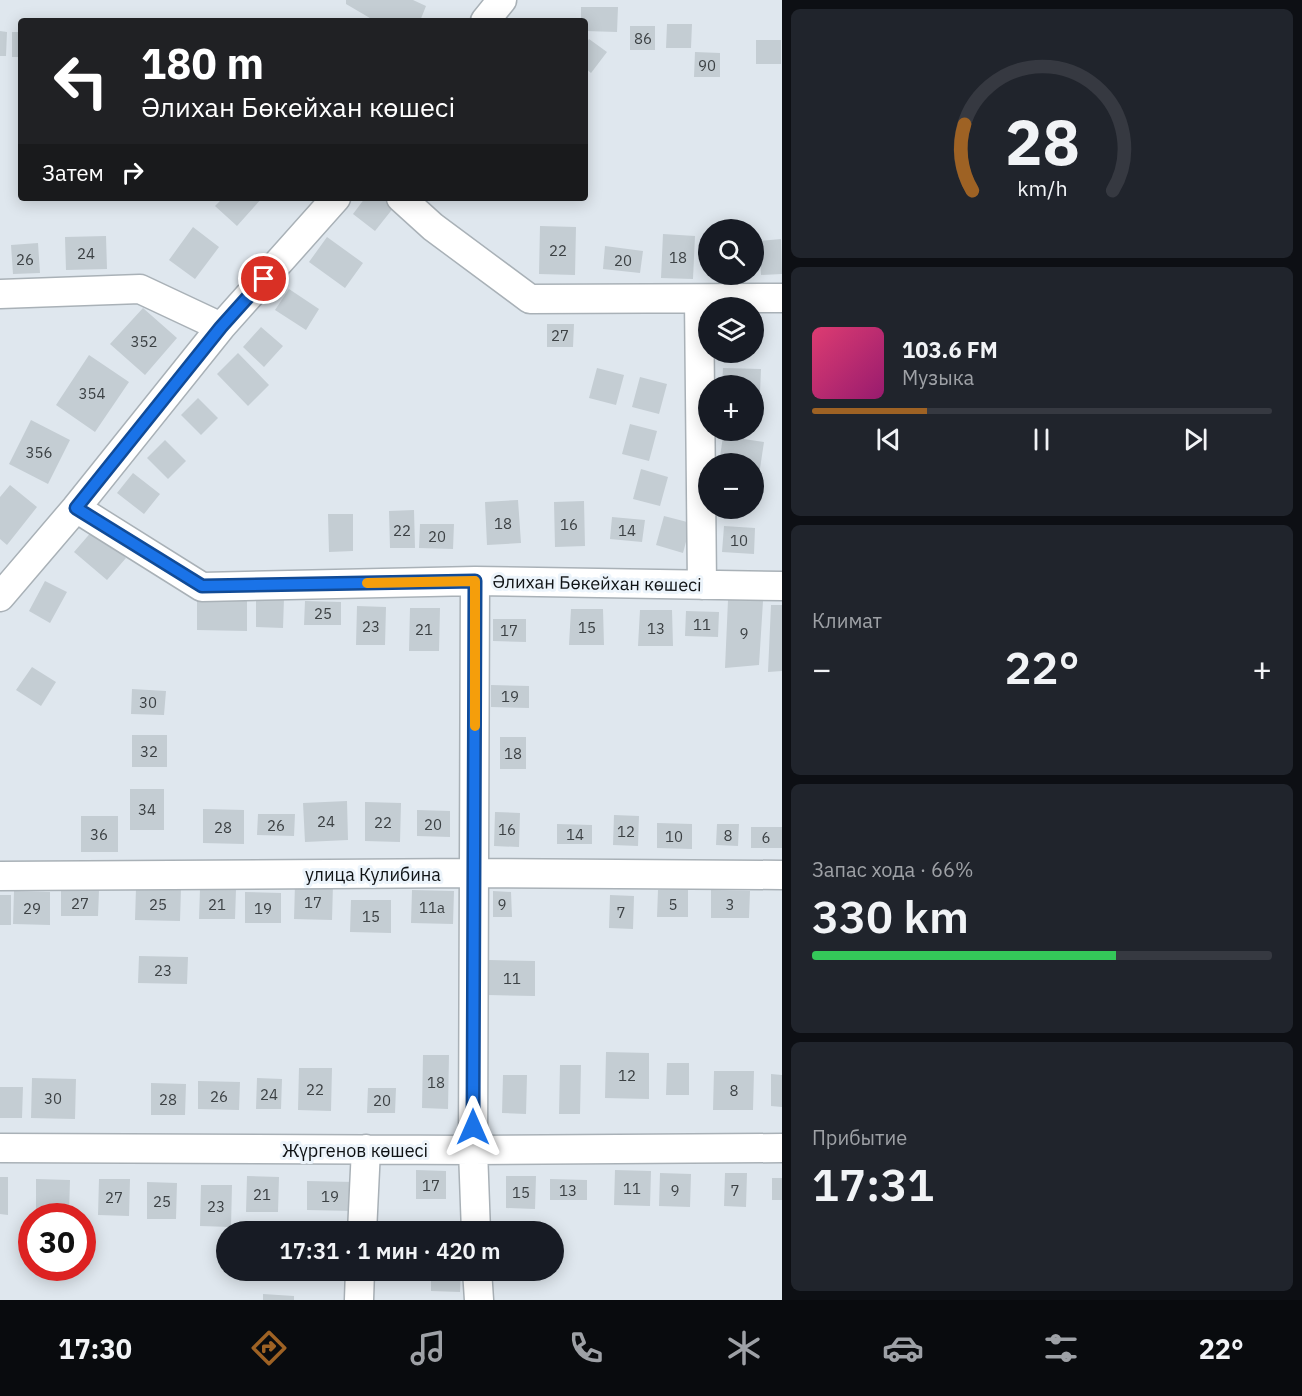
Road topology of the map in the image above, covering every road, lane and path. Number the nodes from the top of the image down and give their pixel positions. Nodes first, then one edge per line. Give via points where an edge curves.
1 (502, 0) edge
2 (487, 18) edge
3 (333, 201) edge
4 (404, 201) edge
5 (0, 294) edge
6 (764, 298) edge
7 (782, 298) edge
8 (698, 299) edge
9 (221, 327) junction
10 (700, 363) edge
11 (76, 508) junction
12 (475, 581) junction
13 (702, 585) junction
14 (782, 586) edge
15 (0, 597) edge
16 (474, 873) junction
17 (782, 875) edge
18 (0, 876) edge
19 (0, 1148) edge
20 (782, 1148) edge
21 (366, 1149) junction
22 (473, 1150) junction
23 (363, 1221) edge
24 (476, 1221) edge
25 (360, 1281) edge
26 (478, 1281) edge
27 (359, 1300) edge
28 (479, 1300) edge

1 - 2 street
3 - 9 street
4 - 8 street via 530,299
5 - 9 street via 140,290
6 - 7 street
9 - 11 street
10 - 13 street
11 - 12 street, Әлихан Бөкейхан көшесі via 202,586
11 - 15 street
12 - 13 street, Әлихан Бөкейхан көшесі
12 - 16 street
13 - 14 street, Әлихан Бөкейхан көшесі
16 - 17 street, улица Кулибина
16 - 18 street, улица Кулибина
16 - 22 street
19 - 21 street, Жүргенов көшесі
20 - 22 street, Жүргенов көшесі
21 - 22 street, Жүргенов көшесі
21 - 23 street
22 - 24 street
25 - 27 street
26 - 28 street

